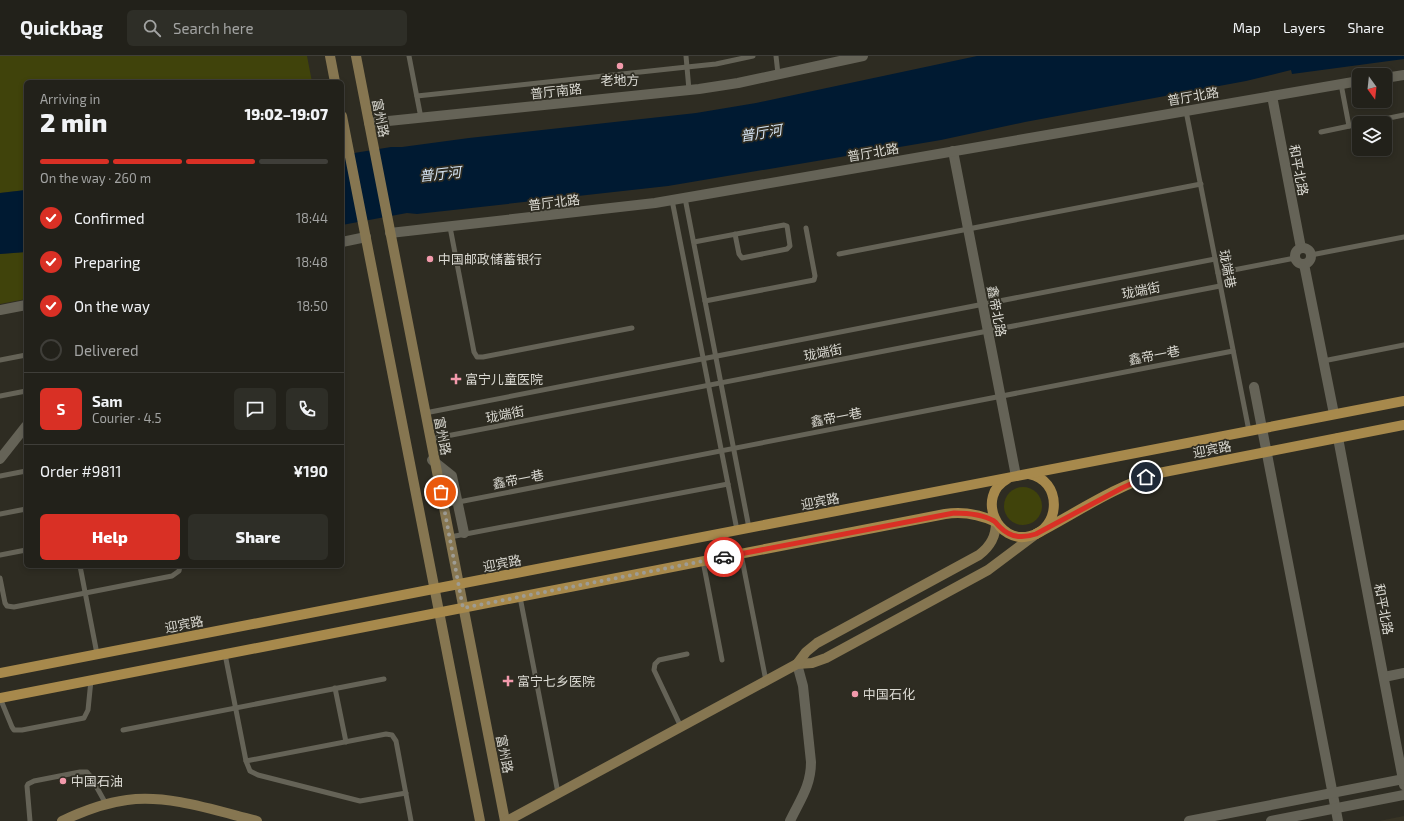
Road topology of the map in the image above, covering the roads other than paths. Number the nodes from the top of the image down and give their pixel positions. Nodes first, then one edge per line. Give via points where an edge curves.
1 (330, 56) edge
2 (356, 56) edge
3 (409, 56) edge
4 (686, 56) edge
5 (753, 56) edge
6 (776, 56) edge
7 (864, 56) edge
8 (687, 67) junction
9 (778, 74) junction
10 (1404, 75) edge
11 (1392, 77) edge
12 (335, 80) edge
13 (1352, 82) edge
14 (1341, 84) junction
15 (689, 90) junction
16 (417, 96) junction
17 (1272, 96) junction
18 (1186, 111) junction
19 (1404, 116) edge
20 (421, 118) junction
21 (1392, 118) edge
22 (369, 123) junction
23 (1352, 125) edge
24 (344, 126) edge
25 (1349, 126) junction
26 (1321, 132) dead end
27 (953, 152) junction
28 (1200, 184) junction
29 (685, 198) junction
30 (672, 200) junction
31 (450, 227) junction
32 (806, 228) dead end
33 (968, 229) junction
34 (390, 233) junction
35 (735, 234) junction
36 (1404, 236) edge
37 (366, 237) junction
38 (344, 242) edge
39 (694, 242) junction
40 (1301, 248) junction
41 (839, 254) dead end
42 (1311, 255) junction
43 (1295, 258) junction
44 (1215, 259) junction
45 (1304, 264) junction
46 (1218, 272) junction
47 (1220, 286) junction
48 (705, 301) junction
49 (982, 304) junction
50 (24, 305) edge
51 (0, 310) edge
52 (632, 328) dead end
53 (988, 331) junction
54 (1404, 345) edge
55 (1233, 351) junction
56 (24, 355) edge
57 (716, 356) junction
58 (703, 359) junction
59 (0, 360) edge
60 (1323, 361) junction
61 (721, 383) junction
62 (709, 385) junction
63 (1254, 387) dead end
64 (24, 391) edge
65 (0, 396) edge
66 (1000, 396) junction
67 (1404, 401) edge
68 (425, 412) junction
69 (1334, 414) junction
70 (1404, 425) edge
71 (24, 429) edge
72 (1249, 431) junction
73 (1338, 438) junction
74 (430, 439) junction
75 (734, 448) junction
76 (721, 451) junction
77 (0, 459) edge
78 (430, 459) dead end
79 (24, 471) edge
80 (1027, 474) junction
81 (0, 476) edge
82 (1012, 477) junction
83 (728, 484) junction
84 (443, 504) junction
85 (24, 509) edge
86 (0, 514) edge
87 (996, 522) junction
88 (750, 528) junction
89 (737, 530) junction
90 (464, 533) dead end
91 (1036, 534) junction
92 (450, 538) junction
93 (24, 550) edge
94 (741, 554) junction
95 (0, 555) edge
96 (703, 561) junction
97 (80, 568) edge
98 (180, 568) edge
99 (0, 578) edge
100 (459, 584) junction
101 (434, 589) junction
102 (85, 593) junction
103 (520, 597) junction
104 (463, 608) junction
105 (439, 612) junction
106 (97, 654) junction
107 (225, 654) junction
108 (687, 654) dead end
109 (722, 660) dead end
110 (797, 664) junction
111 (0, 673) edge
112 (1404, 673) edge
113 (1384, 677) junction
114 (384, 679) dead end
115 (91, 680) junction
116 (766, 681) junction
117 (335, 688) junction
118 (0, 698) edge
119 (235, 708) junction
120 (681, 727) junction
121 (123, 730) dead end
122 (346, 742) junction
123 (246, 761) junction
124 (1404, 781) edge
125 (406, 793) junction
126 (558, 793) junction
127 (1404, 795) edge
128 (106, 804) junction
129 (30, 821) edge
130 (62, 821) edge
131 (257, 821) edge
132 (411, 821) edge
133 (480, 821) edge
134 (506, 821) edge
135 (790, 821) edge
136 (1189, 821) edge
137 (1271, 821) edge
138 (1338, 821) edge

1 - 12 main road
2 - 22 main road, 富州路
3 - 16 lane
4 - 8 lane
5 - 8 lane
6 - 9 lane
7 - 9 street, 普厅南路
8 - 15 lane
8 - 16 lane
9 - 15 street, 普厅南路
10 - 11 street
13 - 14 street, 普厅北路
14 - 17 street, 普厅北路
14 - 25 lane
15 - 20 street, 普厅南路
16 - 20 lane
17 - 18 street, 普厅北路
17 - 40 street, 和平北路
18 - 27 street, 普厅北路
18 - 28 lane, 珑端巷
19 - 21 lane
20 - 22 street, 普厅南路
22 - 34 main road, 富州路
23 - 25 lane
24 - 37 main road
25 - 26 lane
27 - 29 street, 普厅北路
27 - 33 street, 鑫帝北路
28 - 33 lane
28 - 44 lane, 珑端巷
29 - 30 street, 普厅北路
29 - 39 lane
30 - 31 street, 普厅北路
30 - 58 lane
31 - 34 street, 普厅北路
31 - 52 lane via 477,357
32 - 48 lane via 814,280
33 - 41 lane
33 - 49 street, 鑫帝北路
34 - 68 main road, 富州路
35 - 35 lane via 784,225 787,226 790,246 787,249 742,258
35 - 39 lane
36 - 42 lane
37 - 38 street
37 - 101 main road
39 - 48 lane
40 - 42 street via 1308,250
40 - 43 street via 1296,252
42 - 45 street via 1310,260
43 - 45 street
43 - 46 lane
44 - 46 lane, 珑端巷
44 - 49 lane, 珑端街
45 - 60 street
46 - 47 lane, 珑端巷
47 - 53 lane, 珑端街
47 - 55 lane, 珑端巷
48 - 57 lane
49 - 53 street, 鑫帝北路
49 - 57 lane, 珑端街
50 - 51 street
53 - 61 lane, 珑端街
53 - 66 street, 鑫帝北路
54 - 60 lane
55 - 66 lane, 鑫帝一巷
55 - 72 lane, 珑端巷
56 - 59 lane
57 - 58 lane, 珑端街
57 - 61 lane
58 - 62 lane
58 - 68 lane, 珑端街
60 - 69 street
61 - 62 lane, 珑端街
61 - 75 lane
62 - 74 lane, 珑端街
62 - 76 lane
63 - 138 street
64 - 65 lane
66 - 75 lane, 鑫帝一巷
66 - 82 street, 鑫帝北路
67 - 69 main road, 迎宾路
68 - 74 main road, 富州路
69 - 72 main road, 迎宾路
70 - 73 main road, 迎宾路
71 - 77 street
72 - 80 main road, 迎宾路
73 - 91 main road, 迎宾路 via 1146,477
73 - 113 street, 和平北路
74 - 84 main road, 富州路
75 - 76 lane, 鑫帝一巷
75 - 88 lane
76 - 83 lane
76 - 84 lane, 鑫帝一巷
78 - 90 street via 452,476
79 - 81 lane
80 - 82 main road, 迎宾路
80 - 91 main road via 1046,483 1055,503 1048,525
82 - 87 main road via 998,486 994,493 991,508
82 - 88 main road, 迎宾路
83 - 89 lane
83 - 92 lane
84 - 92 main road, 富州路
85 - 86 lane
87 - 91 main road, 迎宾路 via 1014,536
87 - 94 main road, 迎宾路 via 972,514 954,513
87 - 110 main road via 993,540 979,555 817,643
88 - 89 main road, 迎宾路
89 - 100 main road, 迎宾路
91 - 110 main road via 988,570 826,658 812,663
92 - 100 main road, 富州路
93 - 95 lane
94 - 96 main road, 迎宾路
94 - 116 lane
96 - 103 main road, 迎宾路
96 - 109 lane
97 - 102 lane
98 - 102 lane via 172,576
99 - 102 lane via 7,606
100 - 101 main road, 迎宾路
100 - 104 main road, 富州路
101 - 105 main road
101 - 106 main road, 迎宾路
102 - 106 lane
103 - 104 main road, 迎宾路
103 - 126 lane
104 - 105 main road, 迎宾路
104 - 134 main road, 富州路
105 - 107 main road, 迎宾路
105 - 133 main road
106 - 111 main road, 迎宾路
107 - 115 main road, 迎宾路
107 - 119 lane
108 - 120 lane via 659,660 654,670
110 - 116 main road
110 - 135 street via 802,686 811,768 808,786
112 - 113 street
113 - 124 street, 和平北路
114 - 117 lane
115 - 118 main road, 迎宾路
115 - 118 lane via 88,710 86,716 81,719 14,730
116 - 120 main road
117 - 119 lane
117 - 122 lane
119 - 121 lane
119 - 123 lane
120 - 126 main road
122 - 123 lane
122 - 125 lane via 392,735 396,741
123 - 125 lane via 250,771 258,775 357,801
124 - 136 street
125 - 132 lane
126 - 134 main road
127 - 137 street
128 - 129 lane via 87,772 34,781 28,784
128 - 130 main road
128 - 131 main road via 128,800 163,800

